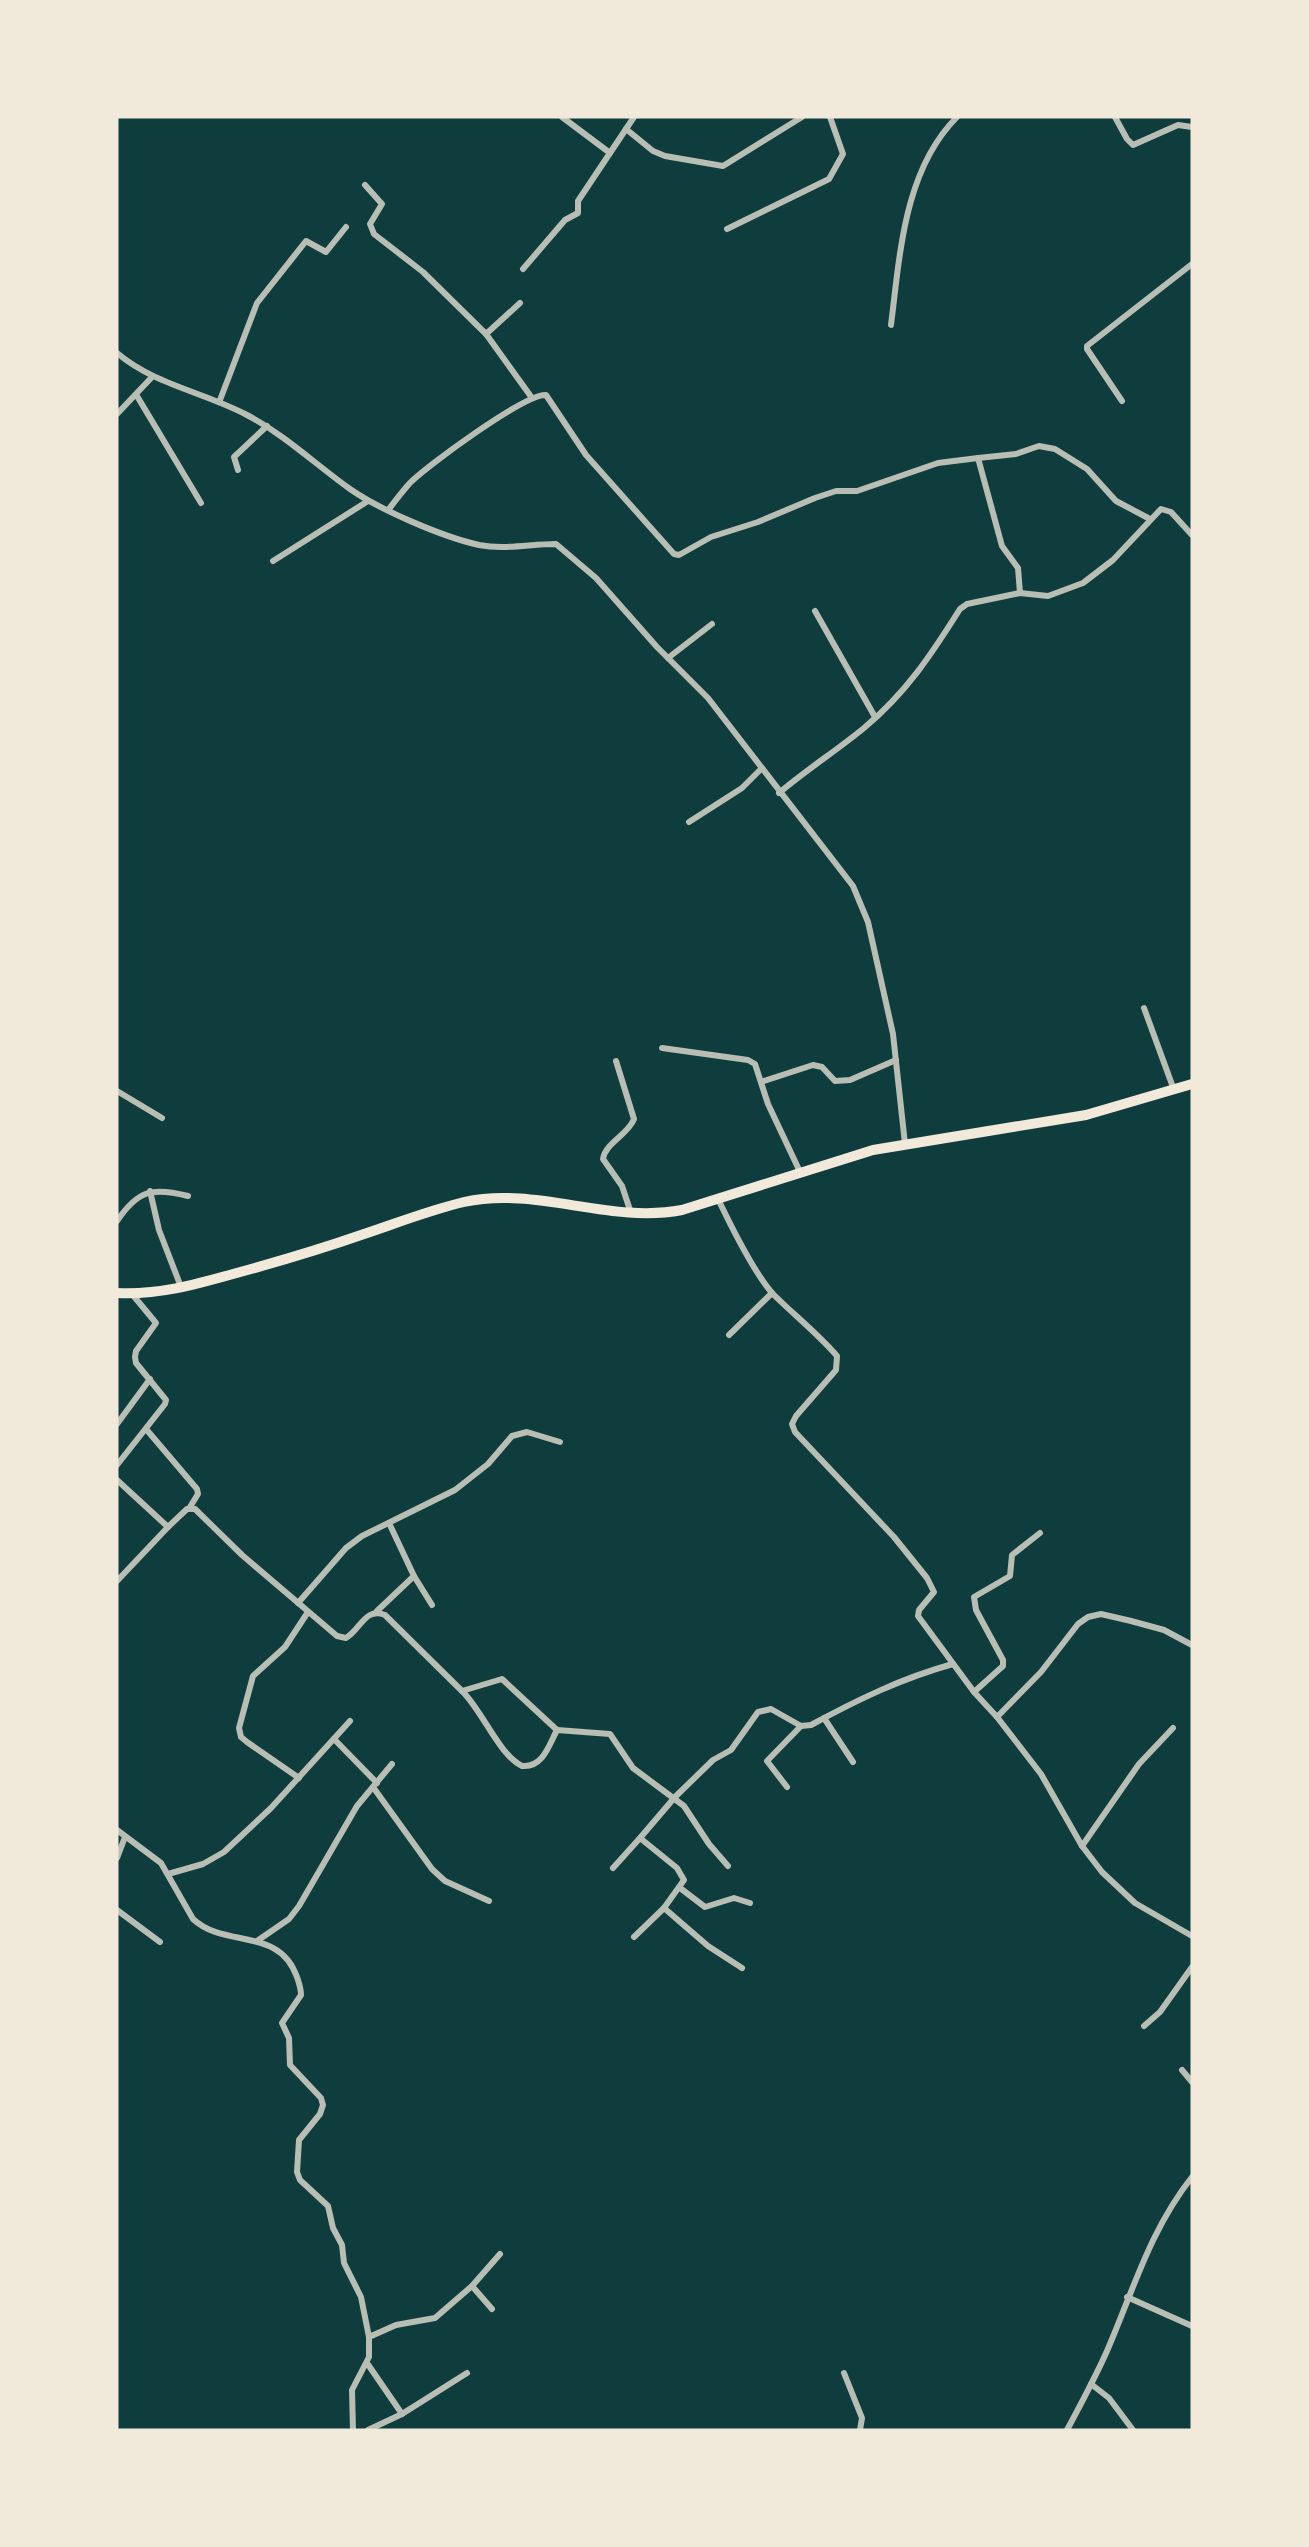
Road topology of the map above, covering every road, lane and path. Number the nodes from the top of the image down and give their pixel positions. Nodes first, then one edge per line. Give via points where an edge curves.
1 (562, 117) edge
2 (634, 117) edge
3 (802, 117) edge
4 (830, 117) edge
5 (957, 117) edge
6 (1115, 117) edge
7 (1192, 127) edge
8 (626, 129) junction
9 (610, 153) junction
10 (365, 185) dead end
11 (346, 227) dead end
12 (727, 229) dead end
13 (1192, 264) edge
14 (523, 269) dead end
15 (520, 303) dead end
16 (891, 325) dead end
17 (486, 334) junction
18 (117, 353) edge
19 (153, 377) junction
20 (136, 396) junction
21 (532, 398) junction
22 (220, 400) junction
23 (1122, 401) dead end
24 (117, 414) edge
25 (267, 426) junction
26 (978, 458) junction
27 (238, 470) dead end
28 (368, 501) junction
29 (201, 503) dead end
30 (389, 509) junction
31 (1150, 519) junction
32 (1192, 535) edge
33 (273, 561) dead end
34 (1020, 593) junction
35 (815, 611) dead end
36 (712, 624) dead end
37 (668, 658) junction
38 (875, 717) junction
39 (761, 769) junction
40 (779, 793) junction
41 (689, 822) dead end
42 (1144, 1008) dead end
43 (662, 1048) dead end
44 (896, 1060) junction
45 (616, 1062) dead end
46 (761, 1082) junction
47 (1192, 1084) edge
48 (1174, 1090) junction
49 (117, 1091) edge
50 (162, 1119) dead end
51 (905, 1144) junction
52 (801, 1174) junction
53 (150, 1191) junction
54 (188, 1196) dead end
55 (719, 1201) junction
56 (632, 1214) junction
57 (117, 1221) edge
58 (182, 1288) junction
59 (117, 1293) edge
60 (772, 1293) junction
61 (132, 1294) junction
62 (729, 1335) dead end
63 (150, 1379) junction
64 (117, 1424) edge
65 (146, 1429) junction
66 (560, 1442) dead end
67 (117, 1465) edge
68 (117, 1480) edge
69 (190, 1507) junction
70 (389, 1523) junction
71 (168, 1527) junction
72 (1040, 1533) dead end
73 (414, 1576) junction
74 (117, 1581) edge
75 (298, 1603) junction
76 (432, 1605) dead end
77 (377, 1611) junction
78 (308, 1612) junction
79 (1190, 1640) edge
80 (953, 1664) junction
81 (462, 1691) junction
82 (974, 1692) junction
83 (997, 1717) junction
84 (824, 1718) junction
85 (350, 1721) dead end
86 (801, 1726) junction
87 (1173, 1728) dead end
88 (557, 1730) junction
89 (334, 1739) junction
90 (853, 1762) dead end
91 (392, 1764) dead end
92 (299, 1778) junction
93 (375, 1785) junction
94 (786, 1787) dead end
95 (675, 1797) junction
96 (117, 1830) edge
97 (125, 1837) junction
98 (640, 1838) junction
99 (1082, 1846) junction
100 (117, 1858) edge
101 (728, 1866) dead end
102 (613, 1868) dead end
103 (168, 1874) junction
104 (680, 1888) junction
105 (489, 1900) dead end
106 (750, 1903) dead end
107 (664, 1908) junction
108 (117, 1910) edge
109 (1192, 1936) edge
110 (634, 1937) dead end
111 (257, 1941) junction
112 (160, 1942) dead end
113 (1192, 1967) edge
114 (742, 1968) dead end
115 (1144, 2026) dead end
116 (1182, 2070) dead end
117 (1192, 2082) edge
118 (1192, 2177) edge
119 (500, 2254) dead end
120 (472, 2286) junction
121 (1127, 2297) junction
122 (492, 2309) dead end
123 (1192, 2326) edge
124 (369, 2337) junction
125 (367, 2363) junction
126 (467, 2373) dead end
127 (844, 2373) dead end
128 (1090, 2384) junction
129 (402, 2414) junction
130 (353, 2430) edge
131 (368, 2430) edge
132 (860, 2430) edge
133 (1067, 2430) edge
134 (1133, 2430) edge

1 - 9 street
2 - 8 street
3 - 8 street via 723,166 659,153
4 - 12 street via 843,154 829,179
5 - 16 street via 930,151 914,192 901,243
6 - 7 street via 1133,145 1178,125
8 - 9 street
9 - 14 street via 578,201 578,213 565,220
10 - 17 street via 382,204 370,224 374,234 423,272
11 - 22 street via 326,252 306,241 257,303
13 - 23 street via 1087,346
15 - 17 street
17 - 21 street
18 - 19 street
19 - 20 street
19 - 22 street
20 - 24 street
20 - 29 street
21 - 26 street via 541,394 549,397 590,461 679,555 711,537 836,491 857,491 938,463
21 - 30 street via 426,468
22 - 25 street
25 - 27 street via 238,450 234,457
25 - 28 street
26 - 31 street via 1016,454 1039,446 1055,449 1087,469 1116,501
26 - 34 street via 1002,546 1018,568
28 - 30 street
28 - 33 street
30 - 37 street via 480,545 558,545 596,578
31 - 32 street via 1166,509
31 - 34 street via 1113,560 1083,583 1048,596
34 - 38 street via 971,602 960,609 921,670
35 - 38 street
36 - 37 street
37 - 39 street via 708,698
38 - 40 street
39 - 40 street
39 - 41 street via 742,788
40 - 44 street via 853,886 873,941
42 - 48 street
43 - 46 street via 748,1060 755,1064
44 - 46 street via 850,1080 835,1081 822,1067 813,1065
44 - 51 street
45 - 56 street via 634,1119 603,1159 622,1186
46 - 52 street
47 - 48 main road
48 - 51 main road via 1086,1115
49 - 50 street
51 - 52 main road
52 - 55 main road
53 - 54 street
53 - 57 street via 137,1196
53 - 58 street via 159,1230
55 - 56 main road via 664,1214
55 - 60 street
56 - 58 main road via 507,1198 465,1202 318,1250
58 - 61 main road
59 - 61 main road
60 - 62 street
60 - 80 street via 837,1356 836,1370 796,1416 792,1424 795,1432 894,1537 933,1587 932,1597 918,1616
61 - 63 street via 156,1323 135,1357
63 - 64 street
63 - 65 street via 165,1404
65 - 67 street
65 - 69 street via 197,1489
66 - 70 street via 527,1432 512,1436 488,1464 454,1491
68 - 71 street
69 - 71 street
69 - 75 street
70 - 73 street
70 - 75 street via 346,1548
71 - 74 street
72 - 82 street via 1012,1555 1010,1576 974,1597 976,1610 1004,1666
73 - 76 street
73 - 77 street
75 - 78 street
77 - 78 street via 346,1638 337,1636
77 - 81 street via 385,1614
78 - 92 street via 285,1647 253,1676 239,1728 241,1737
79 - 83 street via 1101,1614 1088,1617
80 - 82 street
80 - 84 street via 918,1674
81 - 88 street via 502,1679
81 - 88 street via 507,1753 522,1766 534,1766 542,1759
82 - 83 street
83 - 99 street via 1041,1774
84 - 86 street
84 - 90 street
85 - 89 street
86 - 94 street via 767,1761
86 - 95 street via 771,1708 758,1712 731,1750 713,1760
87 - 99 street via 1139,1764
88 - 95 street via 614,1736 633,1768
89 - 92 street
89 - 93 street
91 - 93 street
92 - 103 street via 224,1852 203,1864
93 - 105 street via 432,1869 445,1881
93 - 111 street via 357,1806 299,1906 289,1919
95 - 98 street
95 - 101 street
96 - 97 street
97 - 100 street
97 - 103 street via 145,1848
98 - 102 street
98 - 104 street via 682,1874
99 - 109 street via 1116,1888
103 - 111 street via 200,1926 225,1936
104 - 106 street via 705,1907 734,1898
104 - 107 street
107 - 110 street
107 - 114 street via 708,1946
108 - 112 street
111 - 124 street via 285,1955 301,1990 282,2023 290,2043 288,2059 323,2105 299,2140 297,2172 306,2187 328,2206 344,2263 359,2289
113 - 115 street via 1160,2012
116 - 117 street
118 - 121 street via 1158,2227
119 - 120 street
120 - 122 street
120 - 124 street via 435,2318 396,2325
121 - 123 street
121 - 128 street
124 - 125 street
125 - 129 street
125 - 130 street via 352,2390
126 - 129 street
127 - 132 street via 862,2418
128 - 133 street
128 - 134 street via 1109,2398
129 - 131 street

